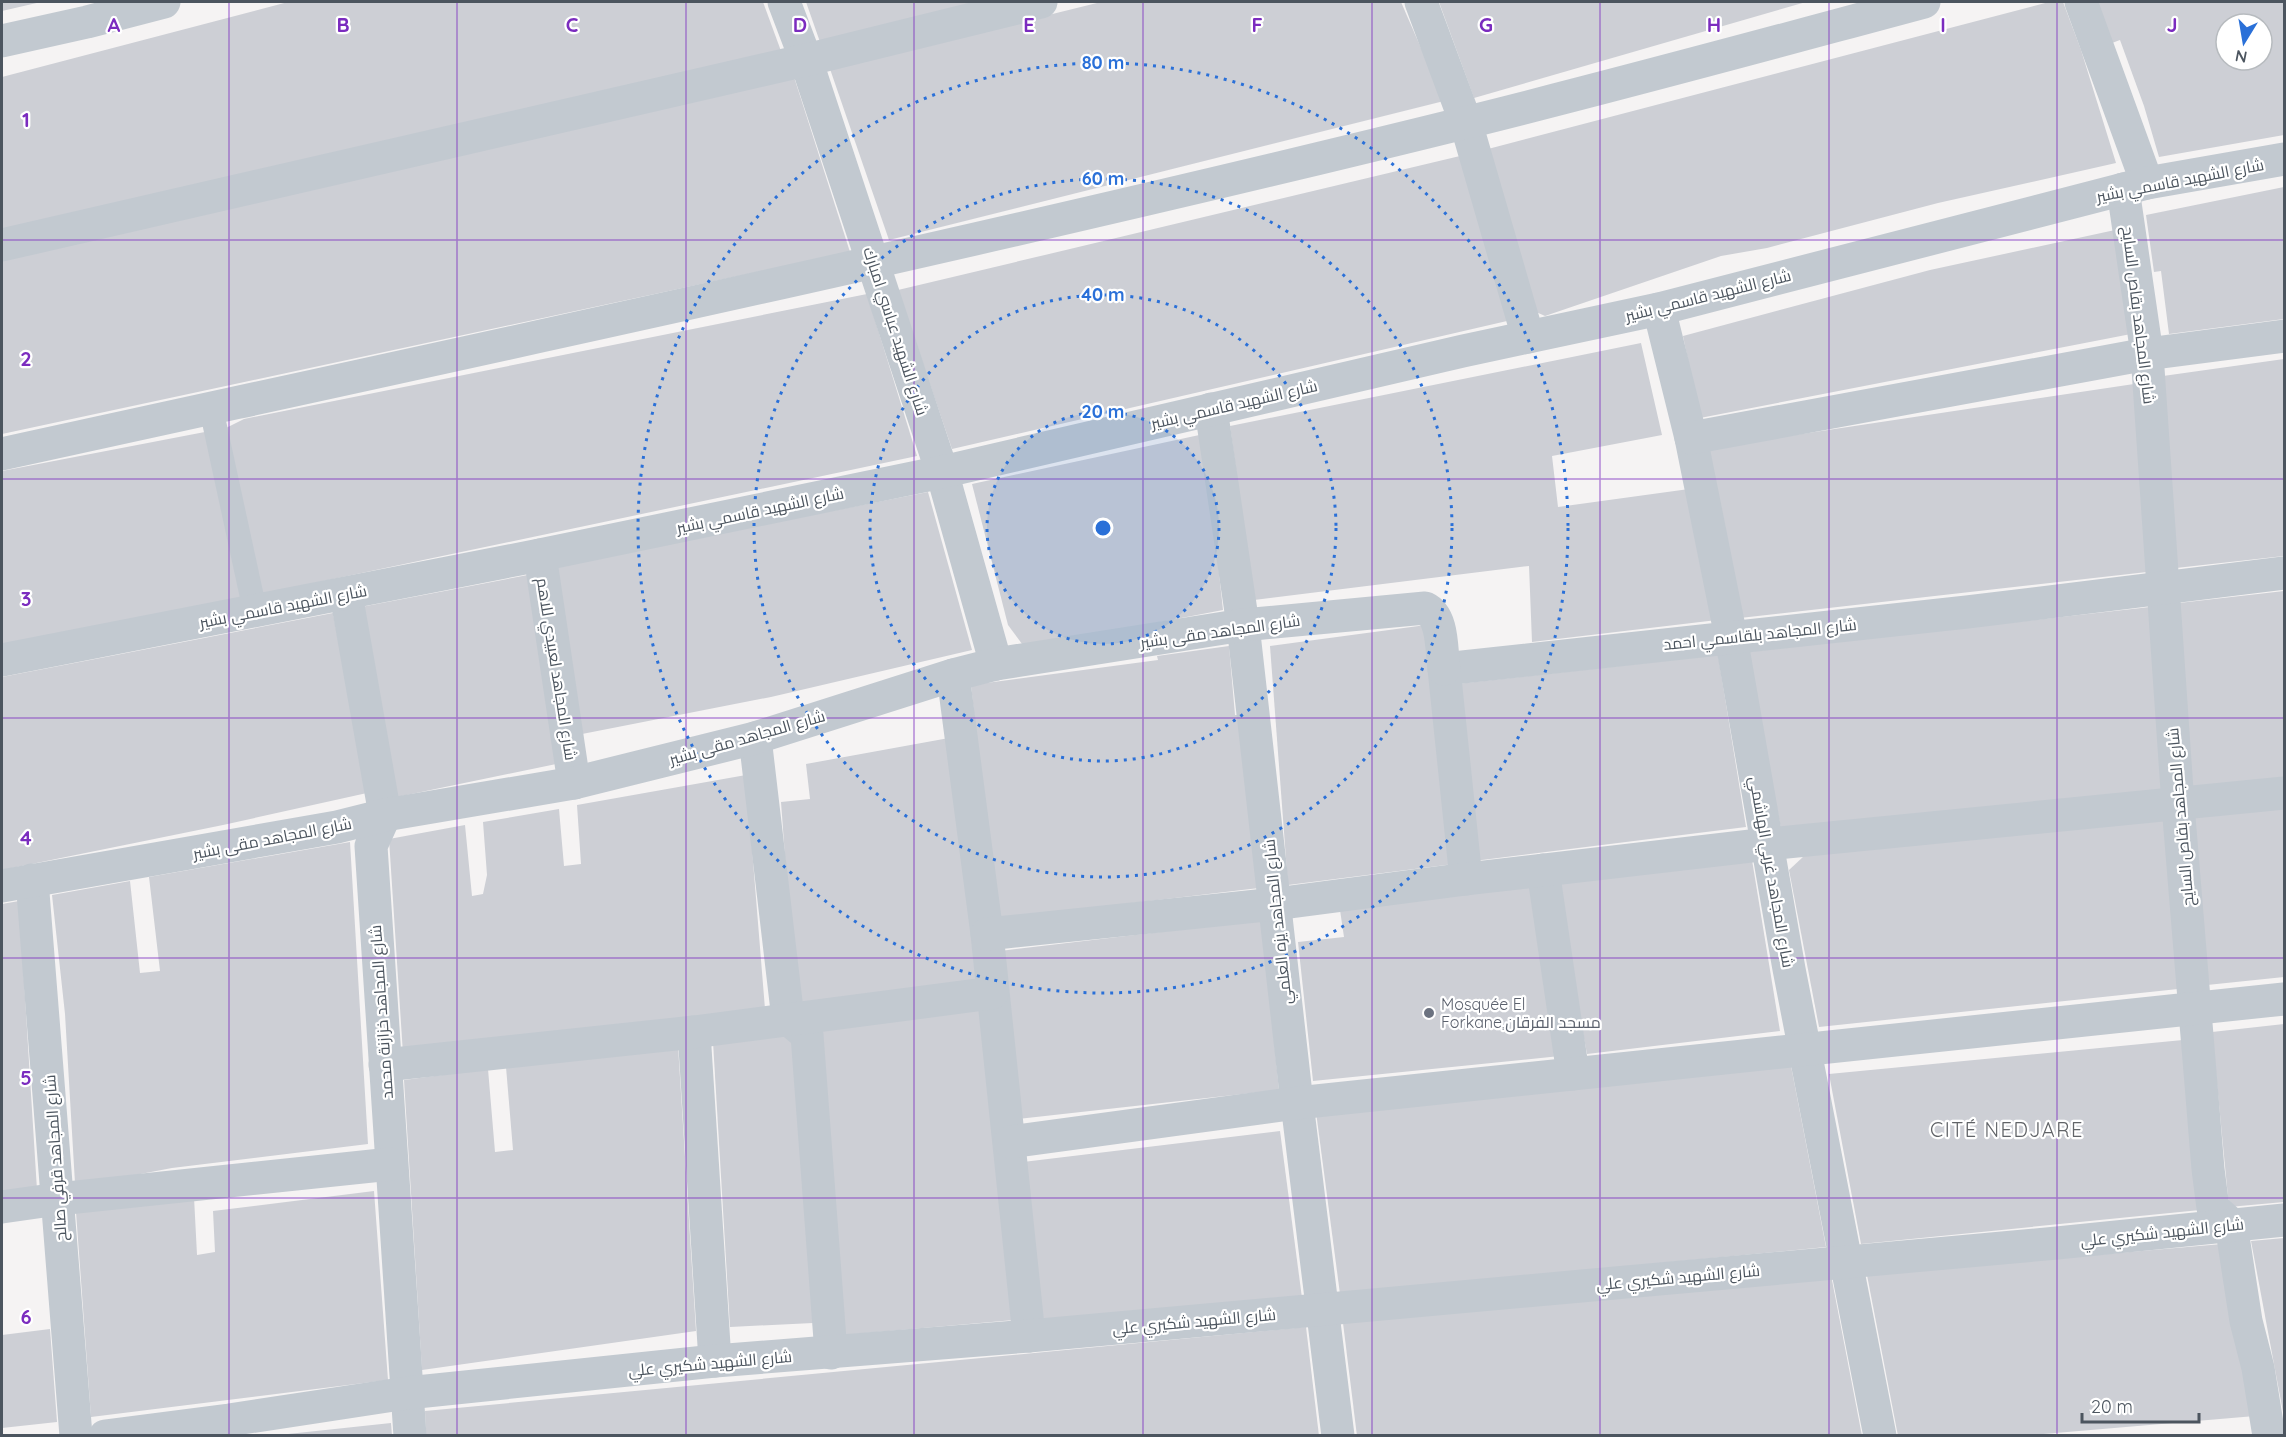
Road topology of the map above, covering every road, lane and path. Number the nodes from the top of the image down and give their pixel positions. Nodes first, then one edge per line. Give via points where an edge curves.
1 (164, 2) edge
2 (784, 2) edge
3 (1041, 2) edge
4 (1421, 2) edge
5 (1924, 2) edge
6 (2081, 2) edge
7 (998, 7) edge
8 (2, 41) edge
9 (806, 60) junction
10 (1466, 123) junction
11 (2284, 159) edge
12 (2135, 186) junction
13 (2, 245) edge
14 (873, 263) junction
15 (1659, 309) junction
16 (2284, 336) edge
17 (1528, 337) junction
18 (2147, 354) junction
19 (212, 408) junction
20 (1211, 409) junction
21 (1691, 438) junction
22 (2, 454) edge
23 (942, 472) junction
24 (540, 555) junction
25 (2284, 573) edge
26 (2163, 587) junction
27 (346, 594) junction
28 (255, 611) junction
29 (1243, 626) junction
30 (1731, 637) junction
31 (2, 660) edge
32 (996, 664) junction
33 (1444, 669) junction
34 (953, 675) junction
35 (755, 738) junction
36 (574, 783) junction
37 (2284, 793) edge
38 (2178, 805) junction
39 (386, 815) junction
40 (1768, 844) junction
41 (1544, 870) junction
42 (1466, 879) junction
43 (17, 883) edge
44 (1275, 904) junction
45 (987, 934) junction
46 (992, 993) junction
47 (2284, 999) edge
48 (2196, 1007) junction
49 (788, 1019) junction
50 (693, 1032) junction
51 (1805, 1050) junction
52 (385, 1065) junction
53 (1573, 1074) junction
54 (1297, 1103) junction
55 (1010, 1142) junction
56 (390, 1164) junction
57 (58, 1199) junction
58 (2, 1207) edge
59 (2284, 1220) edge
60 (2231, 1224) junction
61 (1847, 1262) junction
62 (1324, 1309) junction
63 (1029, 1336) junction
64 (831, 1353) junction
65 (715, 1361) junction
66 (407, 1393) junction
67 (2269, 1435) edge
68 (76, 1436) edge
69 (105, 1436) edge
70 (410, 1436) edge
71 (1338, 1436) edge
72 (1880, 1436) edge

1 - 8 street
2 - 9 street, شارع الشهيد عباسي امبارك
3 - 7 street
4 - 10 street
5 - 10 street
6 - 12 street, شارع المجاهد بقاص السايح
7 - 9 street
9 - 13 street
9 - 14 street, شارع الشهيد عباسي امبارك
10 - 14 street
10 - 17 street
11 - 12 street, شارع الشهيد قاسمي بشير
12 - 15 street, شارع الشهيد قاسمي بشير
12 - 18 street, شارع المجاهد بقاص السايح
14 - 19 street
14 - 23 street, شارع الشهيد عباسي امبارك
15 - 17 street, شارع الشهيد قاسمي بشير
15 - 21 street, شارع المجاهد غربي الهاشمي
16 - 18 street
17 - 20 street, شارع الشهيد قاسمي بشير
18 - 21 street
18 - 26 street, شارع المجاهد بقاص السايح
19 - 22 street
19 - 28 street
20 - 23 street, شارع الشهيد قاسمي بشير
20 - 29 street, شارع المجاهد يزه العلمي
21 - 30 street, شارع المجاهد غربي الهاشمي
23 - 24 street, شارع الشهيد قاسمي بشير
23 - 32 street, شارع الشهيد عباسي امبارك
24 - 27 street, شارع الشهيد قاسمي بشير
24 - 36 street, شارع المجاهد لعبيدي للاهم
25 - 26 street, شارع المجاهد بلقاسمي احمد
26 - 30 street, شارع المجاهد بلقاسمي احمد
26 - 38 street, شارع المجاهد بقاص السايح
27 - 28 street, شارع الشهيد قاسمي بشير
27 - 39 street
28 - 31 street, شارع الشهيد قاسمي بشير
29 - 32 street, شارع المجاهد مقى بشير
29 - 33 street, شارع المجاهد مقى بشير via 1425,608 1437,622
29 - 44 street, شارع المجاهد يزه العلمي
30 - 33 street, شارع المجاهد بلقاسمي احمد
30 - 40 street, شارع المجاهد غربي الهاشمي
32 - 34 street, شارع المجاهد مقى بشير
33 - 42 street
34 - 35 street, شارع المجاهد مقى بشير
34 - 45 street
35 - 36 street, شارع المجاهد مقى بشير
35 - 49 street
36 - 39 street, شارع المجاهد مقى بشير
37 - 38 street
38 - 40 street
38 - 48 street, شارع المجاهد بقاص السايح
39 - 43 street, شارع المجاهد مقى بشير
39 - 52 street, شارع المجاهد خزازنة محمد via 371,846
40 - 41 street
40 - 51 street, شارع المجاهد غربي الهاشمي
41 - 42 street
41 - 53 street
42 - 44 street
43 - 57 street, شارع المجاهد قرفي صالح
44 - 45 street
44 - 54 street, شارع المجاهد يزه العلمي
45 - 46 street
46 - 49 street
46 - 55 street
47 - 48 street
48 - 51 street
48 - 60 street, شارع المجاهد بقاص السايح via 2213,1208
49 - 50 street
49 - 64 street via 807,1035
50 - 52 street
50 - 65 street
51 - 53 street
51 - 61 street, شارع المجاهد غربي الهاشمي
52 - 56 street, شارع المجاهد خزازنة محمد
53 - 54 street
54 - 55 street
54 - 62 street, شارع المجاهد يزه العلمي
55 - 63 street
56 - 57 street
56 - 66 street, شارع المجاهد خزازنة محمد
57 - 58 street
57 - 68 street, شارع المجاهد قرفي صالح
59 - 60 street, شارع الشهيد شكيري علي
60 - 61 street, شارع الشهيد شكيري علي
60 - 67 street
61 - 62 street, شارع الشهيد شكيري علي
61 - 72 street, شارع المجاهد غربي الهاشمي
62 - 63 street, شارع الشهيد شكيري علي
62 - 71 street, شارع المجاهد يزه العلمي
63 - 64 street, شارع الشهيد شكيري علي
64 - 65 street, شارع الشهيد شكيري علي
65 - 66 street, شارع الشهيد شكيري علي
66 - 69 street, شارع الشهيد شكيري علي
66 - 70 street, شارع المجاهد خزازنة محمد

